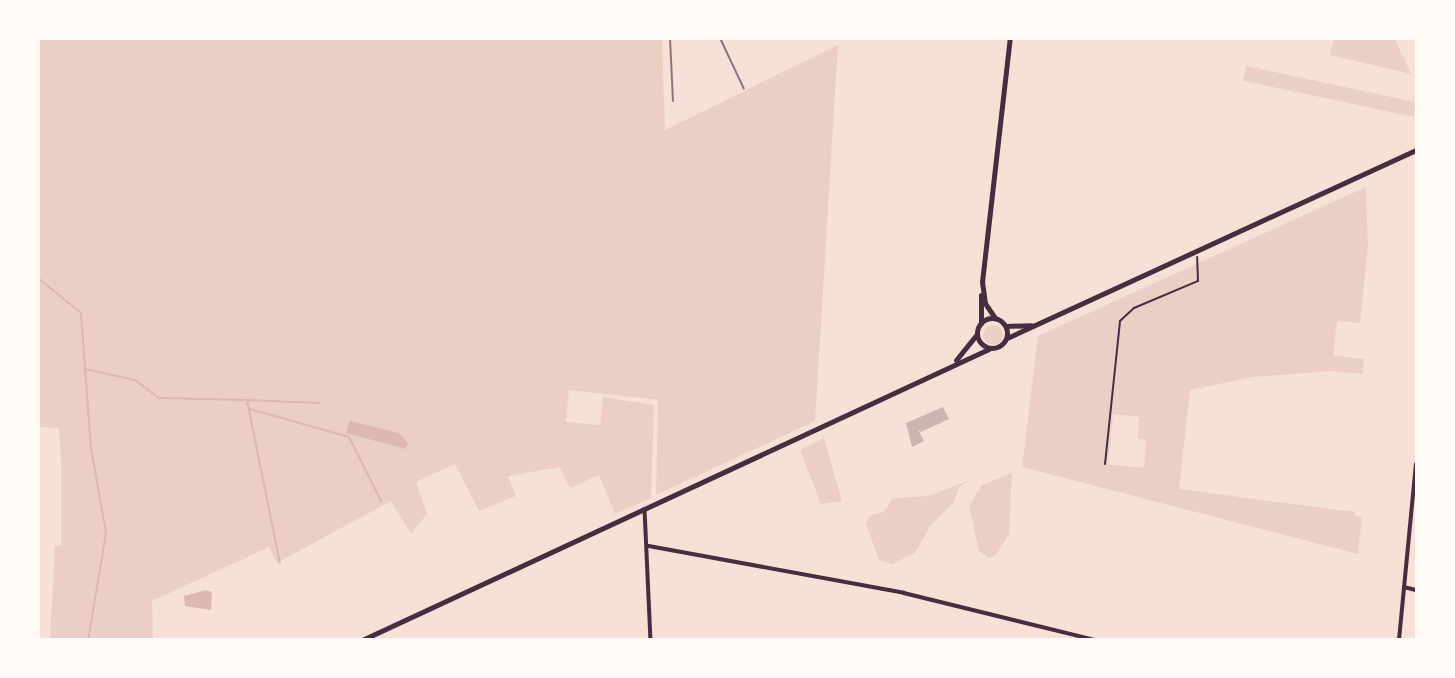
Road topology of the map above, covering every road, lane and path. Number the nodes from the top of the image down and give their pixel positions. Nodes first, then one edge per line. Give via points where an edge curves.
1 (1010, 38) edge
2 (1416, 150) edge
3 (1195, 253) junction
4 (982, 282) junction
5 (995, 318) junction
6 (1047, 320) junction
7 (981, 323) junction
8 (1006, 326) junction
9 (977, 334) junction
10 (1007, 338) junction
11 (989, 349) junction
12 (951, 365) junction
13 (1105, 464) dead end
14 (1416, 465) edge
15 (645, 509) junction
16 (649, 546) junction
17 (1404, 587) junction
18 (1416, 590) edge
19 (362, 639) edge
20 (651, 639) edge
21 (1095, 639) edge
22 (1399, 639) edge

1 - 4 main road
2 - 3 main road
3 - 6 main road
3 - 13 path via 1198,281 1134,308 1120,321
4 - 5 main road via 985,303
4 - 7 main road
5 - 7 main road
5 - 8 main road
6 - 8 main road
6 - 10 main road
7 - 9 main road
8 - 10 main road
9 - 11 main road
9 - 12 main road
10 - 11 main road via 998,348
11 - 12 main road
12 - 15 main road
14 - 17 street
15 - 16 street
15 - 19 main road
16 - 20 street
16 - 21 street via 904,593
17 - 18 street
17 - 22 street

